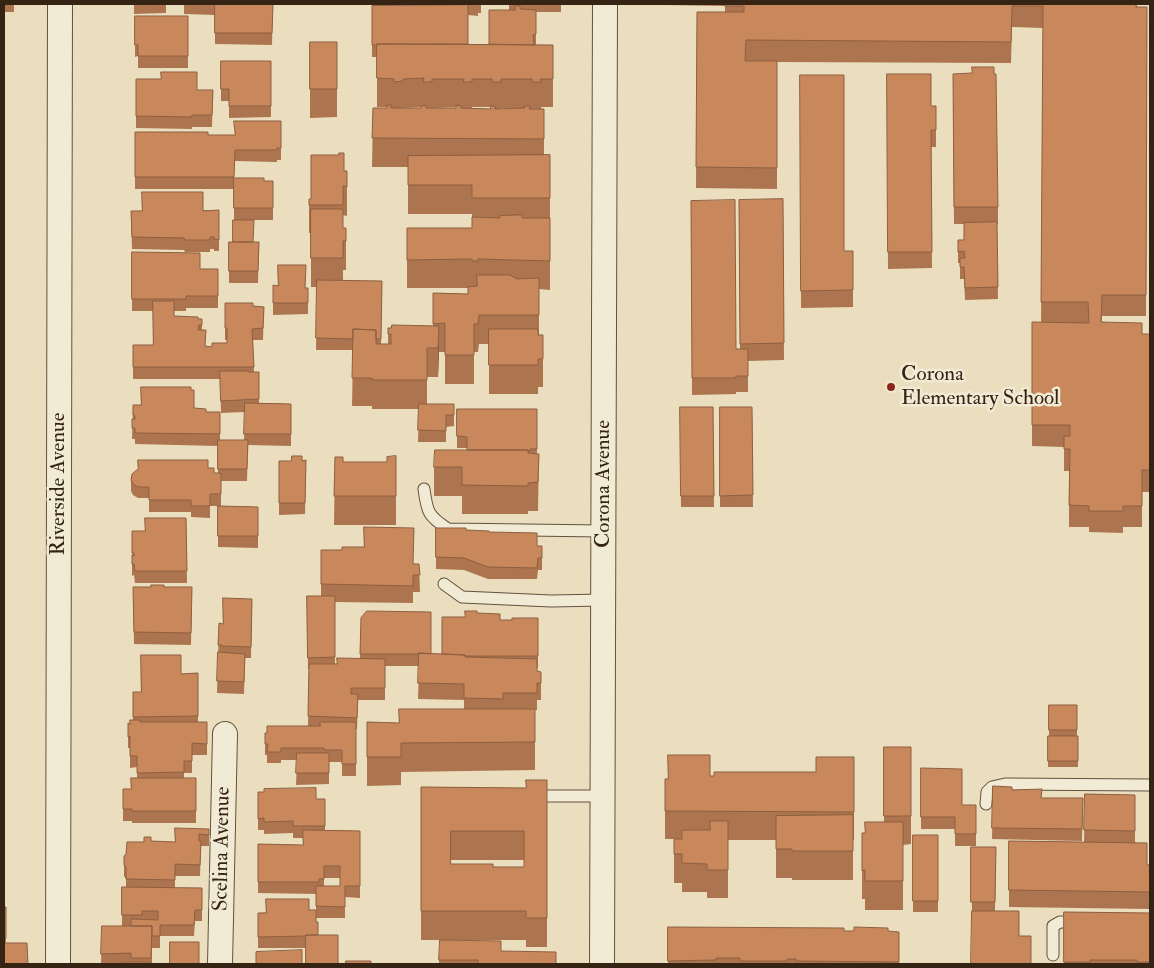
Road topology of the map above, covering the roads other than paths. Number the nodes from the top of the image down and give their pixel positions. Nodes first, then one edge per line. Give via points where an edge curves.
1 (60, 4) edge
2 (605, 4) edge
3 (424, 489) dead end
4 (603, 531) junction
5 (444, 584) dead end
6 (603, 600) junction
7 (225, 734) dead end
8 (1150, 785) edge
9 (523, 796) edge
10 (603, 796) junction
11 (986, 804) dead end
12 (1087, 922) edge
13 (1052, 955) dead end
14 (58, 964) edge
15 (220, 964) edge
16 (602, 964) edge

1 - 14 street, Riverside Avenue
2 - 4 street, Corona Avenue
3 - 4 lane via 426,507 434,520 448,529
4 - 6 street, Corona Avenue
5 - 6 lane via 462,597
6 - 10 street, Corona Avenue
7 - 15 street, Scelina Avenue
8 - 11 lane via 1005,784 992,786 987,792
9 - 10 lane
10 - 16 street, Corona Avenue
12 - 13 lane via 1060,922 1053,926

